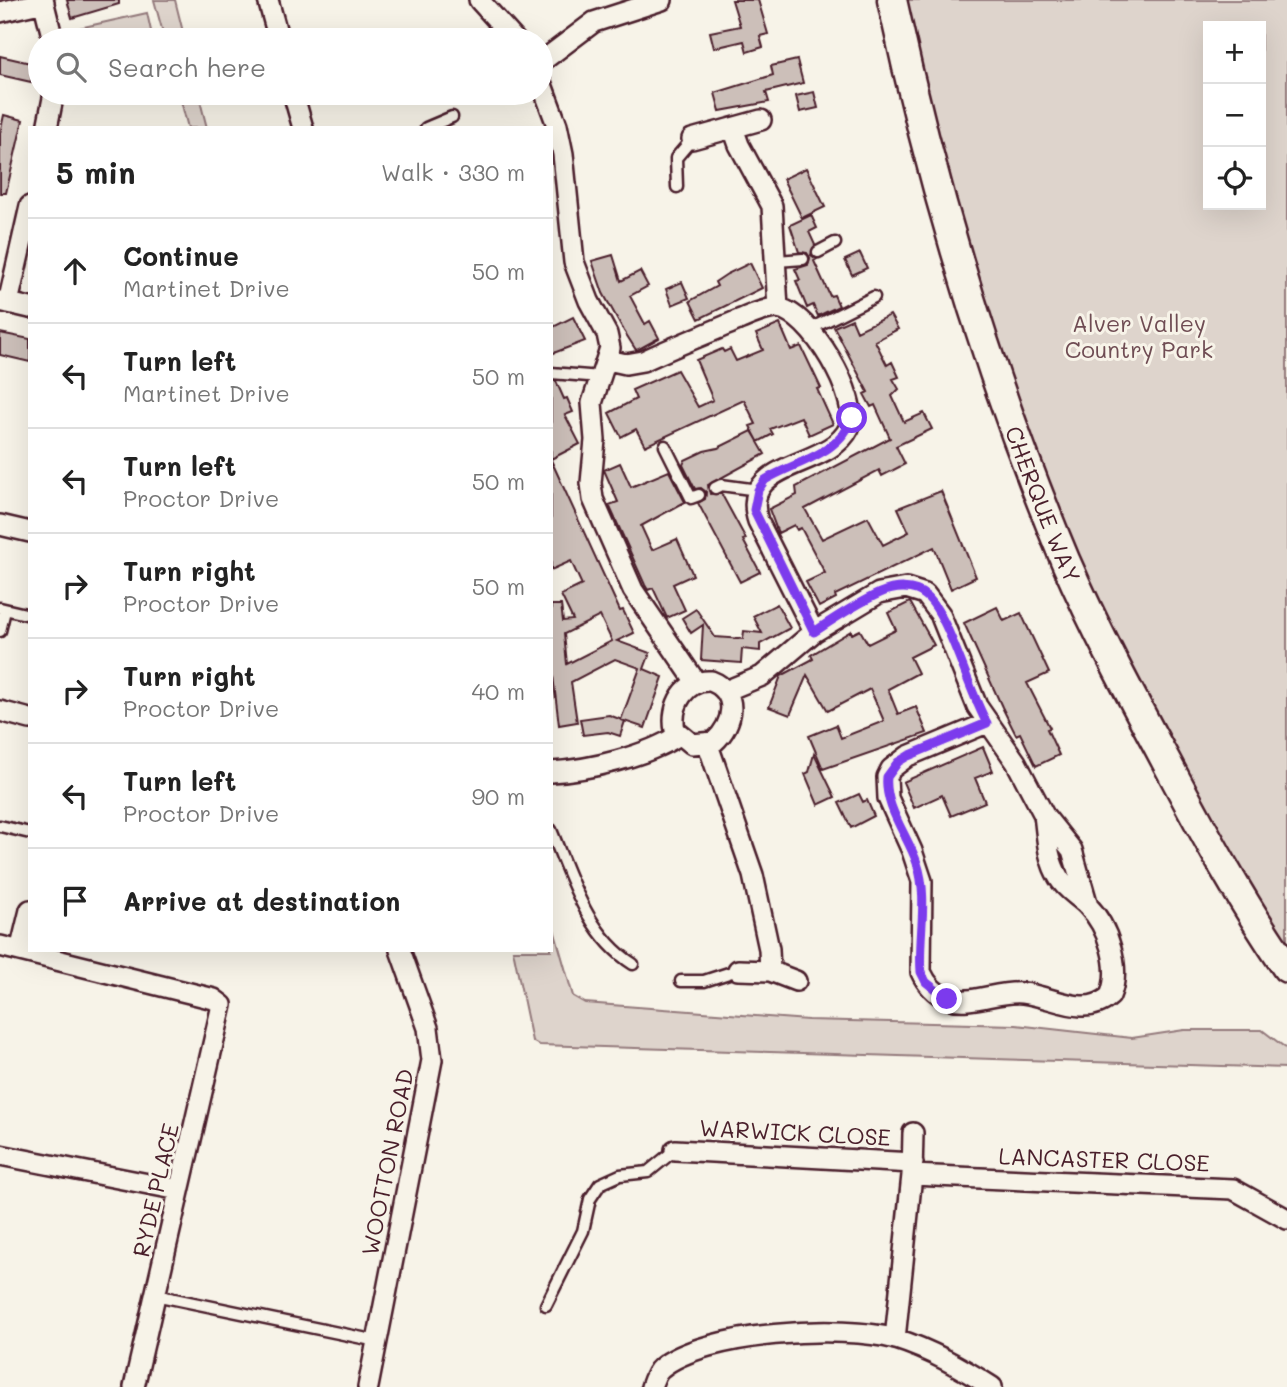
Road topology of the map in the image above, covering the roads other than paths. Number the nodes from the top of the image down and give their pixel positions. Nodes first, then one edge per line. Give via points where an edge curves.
1 (268, 0) edge
2 (479, 0) edge
3 (662, 0) edge
4 (892, 0) edge
5 (44, 1) edge
6 (0, 12) edge
7 (502, 24) junction
8 (50, 28) edge
9 (276, 28) edge
10 (497, 28) edge
11 (505, 28) edge
12 (553, 53) edge
13 (52, 105) edge
14 (296, 105) edge
15 (550, 105) edge
16 (452, 117) dead end
17 (761, 120) dead end
18 (47, 126) edge
19 (302, 126) edge
20 (431, 126) edge
21 (733, 128) junction
22 (692, 139) joint
23 (677, 187) dead end
24 (28, 213) edge
25 (560, 217) edge
26 (835, 243) dead end
27 (818, 252) dead end
28 (803, 259) dead end
29 (777, 261) junction
30 (874, 297) dead end
31 (4, 302) edge
32 (28, 308) edge
33 (778, 308) junction
34 (810, 329) junction
35 (604, 368) junction
36 (553, 373) edge
37 (665, 446) dead end
38 (715, 488) dead end
39 (758, 490) junction
40 (699, 495) dead end
41 (0, 525) edge
42 (28, 532) edge
43 (2, 609) edge
44 (28, 615) edge
45 (0, 631) edge
46 (814, 632) junction
47 (696, 682) junction
48 (728, 690) junction
49 (0, 712) edge
50 (28, 719) edge
51 (987, 723) junction
52 (679, 735) junction
53 (709, 745) junction
54 (553, 772) edge
55 (0, 826) edge
56 (28, 833) edge
57 (553, 835) edge
58 (28, 918) edge
59 (0, 946) edge
60 (20, 951) junction
61 (401, 952) edge
62 (633, 964) dead end
63 (1287, 968) edge
64 (738, 970) joint
65 (770, 971) junction
66 (681, 981) dead end
67 (796, 981) dead end
68 (913, 1133) dead end
69 (675, 1150) joint
70 (0, 1155) edge
71 (912, 1169) junction
72 (179, 1191) junction
73 (1287, 1219) edge
74 (155, 1295) junction
75 (546, 1305) dead end
76 (895, 1339) junction
77 (377, 1340) junction
78 (134, 1387) edge
79 (368, 1387) edge
80 (651, 1387) edge
81 (992, 1387) edge

1 - 9 street
2 - 7 street
3 - 12 street via 594,22
4 - 63 street, CHERQUE WAY via 946,225 997,380 1066,560 1190,807
5 - 6 street
5 - 8 street
7 - 10 lane
7 - 11 street
13 - 18 street
14 - 19 street
15 - 25 street via 564,154
16 - 20 lane
17 - 21 street
21 - 22 street
21 - 29 street via 772,206
22 - 23 lane via 676,159
24 - 31 street
25 - 35 street via 589,301 607,334
26 - 27 lane
28 - 29 lane
29 - 33 street
30 - 34 lane
31 - 32 street
33 - 34 street
33 - 35 street via 643,361
34 - 39 street via 852,407 848,430 830,447 776,474
35 - 36 lane
35 - 47 street via 592,404 593,499 633,590
37 - 40 lane via 691,498
38 - 39 lane
39 - 46 street via 754,501 758,521
41 - 42 street
43 - 44 lane
43 - 45 lane
46 - 48 street via 762,676
46 - 51 street via 880,593 906,588 925,594 940,614
47 - 48 street via 711,681
47 - 52 street via 682,694 674,711
48 - 53 street via 727,722 719,738
49 - 50 street
51 - 51 street via 908,756 887,777 888,798 922,881 920,960 926,982 947,999 1019,992 1087,1008 1100,1004 1114,987 1114,959 1100,922 1068,890 1052,864 1044,814 1016,762
52 - 53 street via 692,744
52 - 54 street via 662,746 627,757
53 - 65 street via 753,875
55 - 56 lane
57 - 62 lane via 582,903 606,944
58 - 60 street
59 - 60 street
60 - 72 street, RYDE PLACE via 214,999 222,1005
61 - 77 street, WOOTTON ROAD via 428,1028 432,1060
64 - 65 street
64 - 66 lane via 704,981
65 - 67 street
68 - 71 street
69 - 71 street, WARWICK CLOSE
69 - 75 lane via 648,1172 621,1175 600,1184 590,1199 583,1231
70 - 72 street
71 - 73 street, LANCASTER CLOSE via 1233,1189
71 - 76 street
72 - 74 street, RYDE PLACE
74 - 77 lane
74 - 78 street, RYDE PLACE
76 - 80 street via 821,1331 760,1336 681,1356 658,1370
76 - 81 street via 939,1355
77 - 79 street, WOOTTON ROAD

